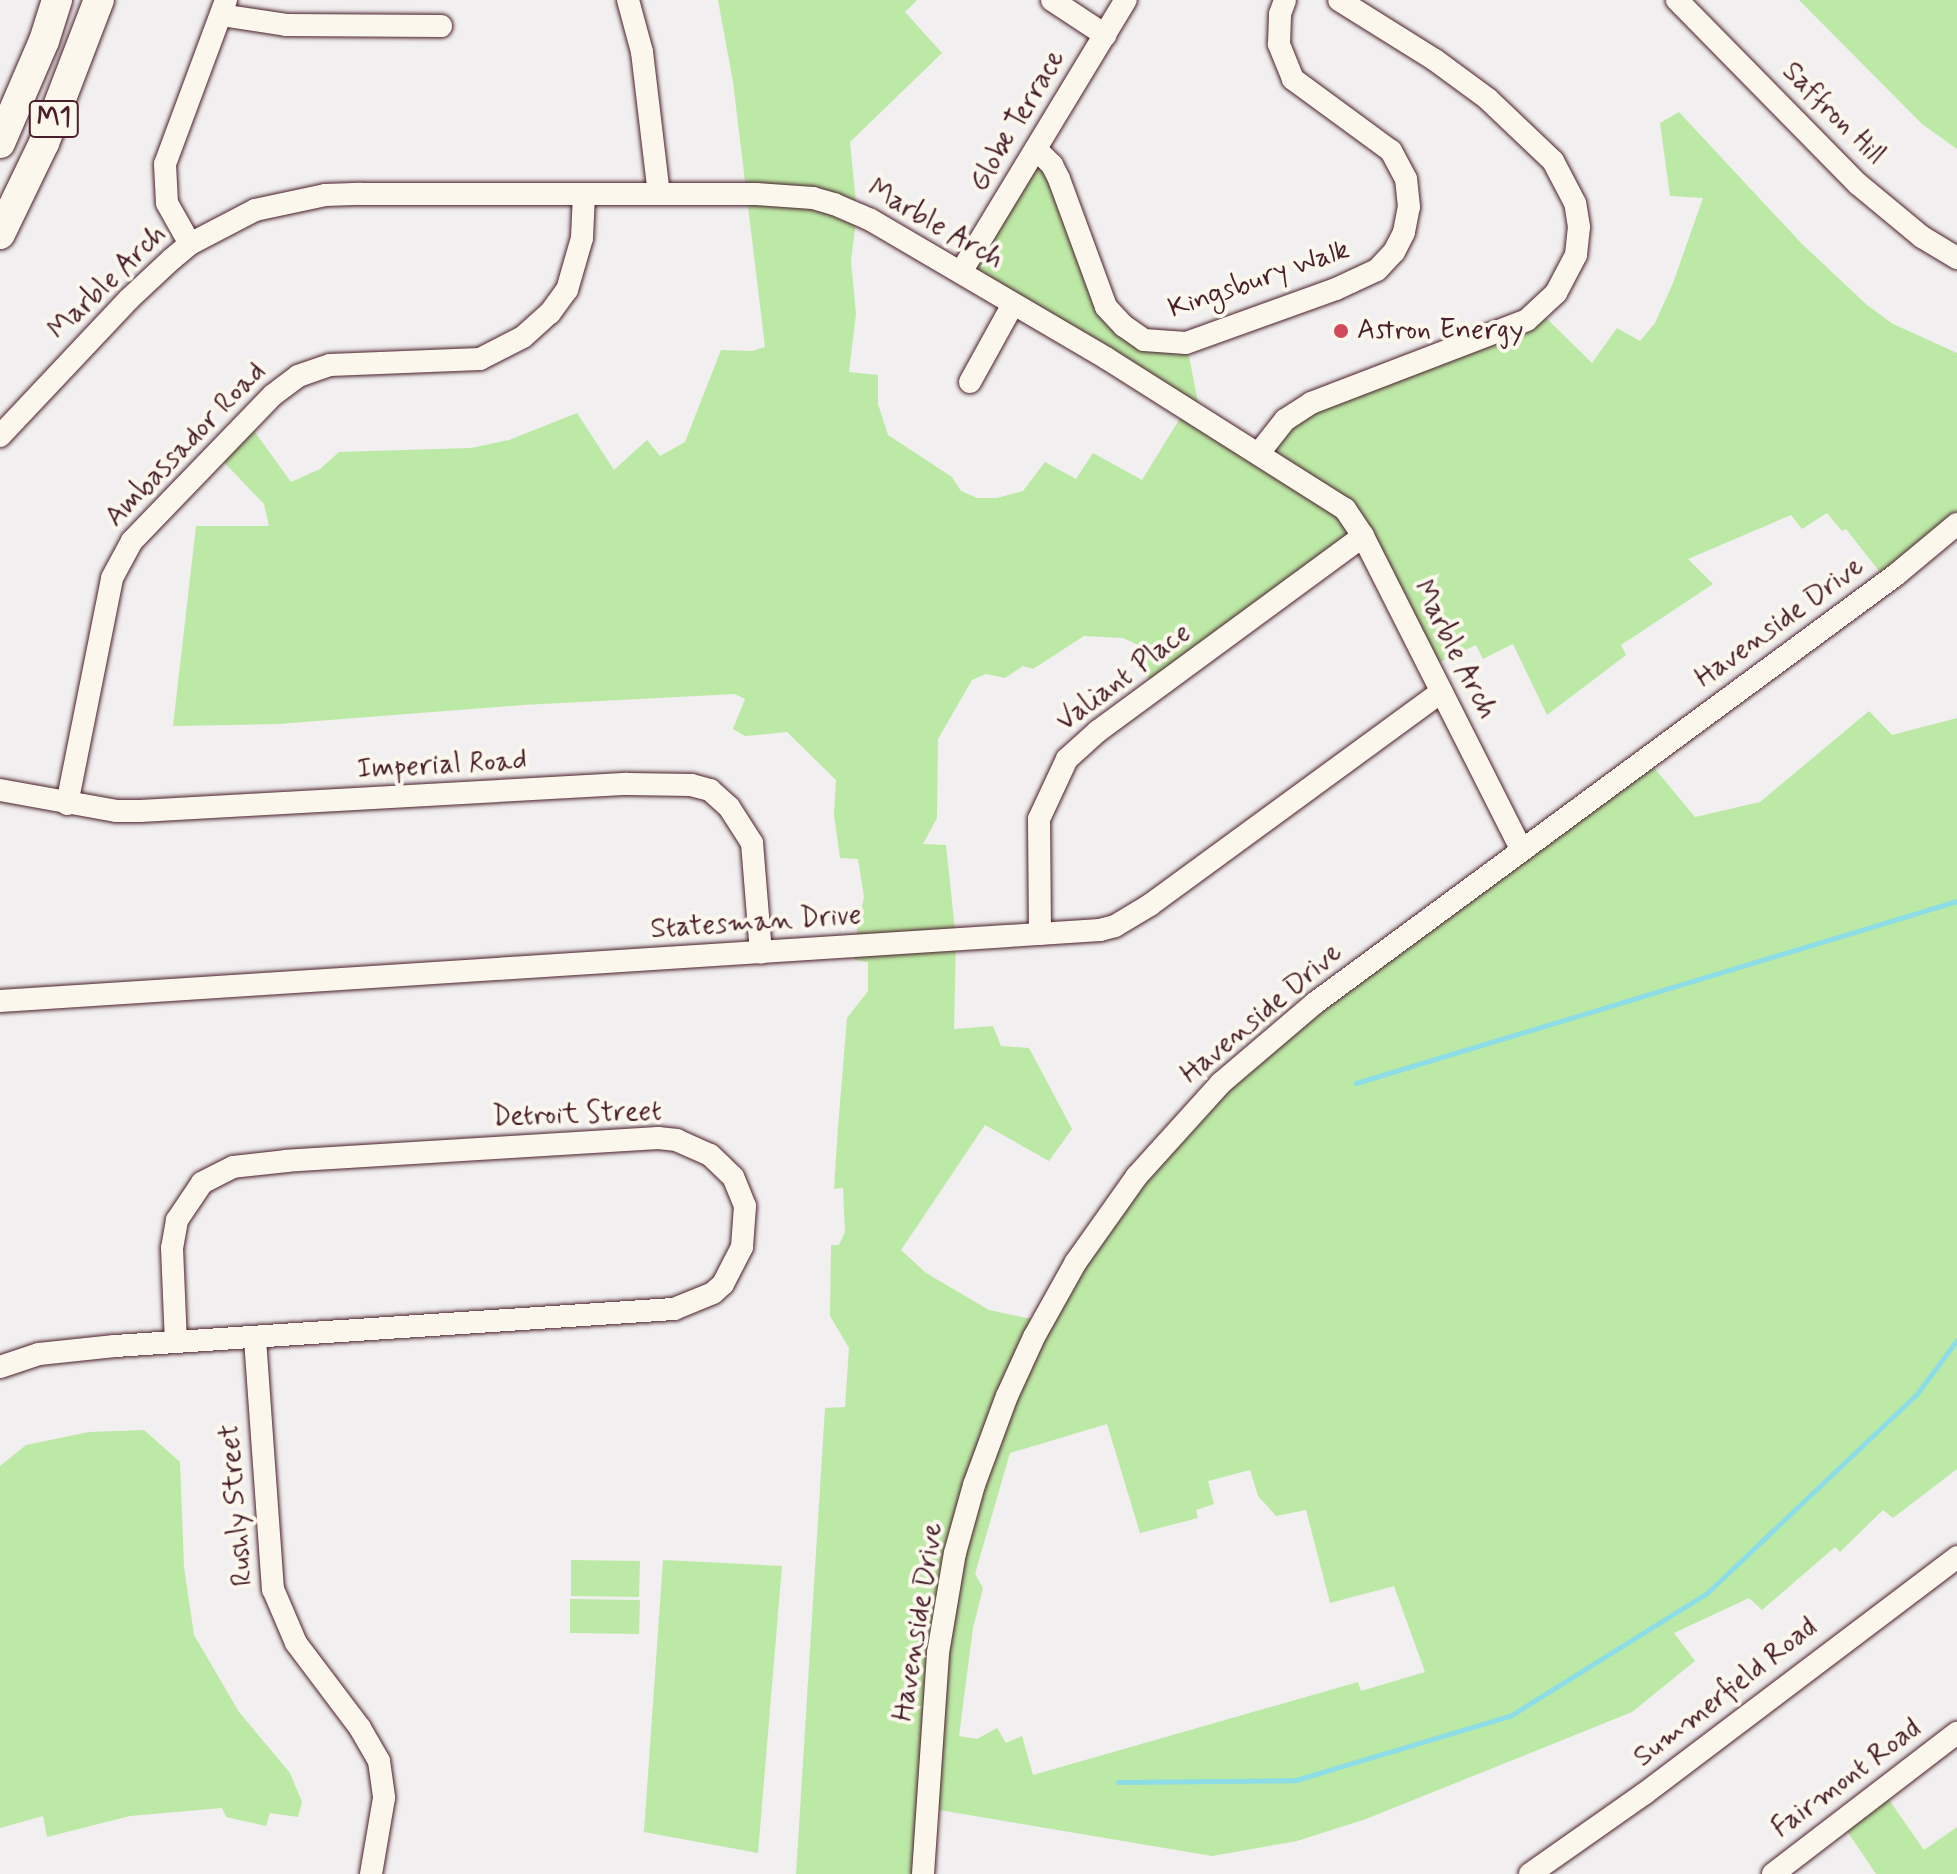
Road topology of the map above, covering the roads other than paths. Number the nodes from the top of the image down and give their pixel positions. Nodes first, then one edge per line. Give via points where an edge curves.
1 (57, 0) edge
2 (99, 0) edge
3 (628, 0) edge
4 (1052, 0) edge
5 (1126, 0) edge
6 (1285, 0) edge
7 (1339, 0) edge
8 (1677, 0) edge
9 (224, 7) edge
10 (441, 26) dead end
11 (1105, 35) junction
12 (0, 143) edge
13 (1036, 149) junction
14 (584, 194) junction
15 (659, 194) junction
16 (0, 234) edge
17 (190, 244) junction
18 (1957, 258) edge
19 (961, 272) junction
20 (1013, 304) junction
21 (970, 382) dead end
22 (0, 436) edge
23 (1259, 453) junction
24 (1957, 524) edge
25 (1363, 536) junction
26 (1441, 692) junction
27 (0, 790) edge
28 (67, 804) junction
29 (1521, 849) junction
30 (1040, 934) junction
31 (761, 953) junction
32 (0, 1001) edge
33 (255, 1339) junction
34 (176, 1342) junction
35 (0, 1367) edge
36 (1957, 1557) edge
37 (1957, 1733) edge
38 (371, 1874) edge
39 (923, 1874) edge
40 (1530, 1874) edge
41 (1773, 1874) edge

1 - 12 highway, M1
2 - 16 highway, M1 via 44,143
3 - 15 street via 642,52
4 - 11 street
5 - 11 street, Globe Terrace
6 - 13 street, Kingsbury Walk via 1277,32 1293,79 1391,151 1406,179 1409,207 1404,232 1377,270 1186,343 1144,340 1106,307 1059,179
7 - 23 street via 1488,99 1553,161 1575,203 1576,255 1556,293 1527,320 1311,403 1285,420
8 - 18 street, Saffron Hill via 1858,184 1922,237
9 - 10 street via 286,25
9 - 17 street via 165,164 167,203
11 - 13 street, Globe Terrace
13 - 19 street, Globe Terrace
14 - 15 street, Marble Arch
14 - 17 street, Marble Arch via 325,195 255,210
14 - 28 street, Ambassador Road via 582,238 567,290 523,337 480,359 330,365 298,376 273,395 132,541 112,578
15 - 19 street, Marble Arch via 813,198 861,215
17 - 22 street, Marble Arch via 128,300
19 - 20 street, Marble Arch
20 - 21 street
20 - 23 street, Marble Arch
23 - 25 street, Marble Arch via 1345,509
24 - 29 street, Havenside Drive via 1897,574
25 - 26 street, Marble Arch
25 - 30 street, Valiant Place via 1067,759 1037,831
26 - 29 street, Marble Arch
26 - 30 street, Statesman Drive via 1131,917 1100,930
27 - 28 street, Imperial Road
28 - 31 street, Imperial Road via 117,811 206,809 642,783 691,785 710,790 729,807 752,843
29 - 39 street, Havenside Drive via 1315,1003 1235,1070 1137,1176 1076,1262 1007,1396 963,1522 938,1653
30 - 31 street, Statesman Drive
31 - 32 street, Statesman Drive
33 - 34 street, Detroit Street
33 - 34 street, Detroit Street via 683,1307 713,1293 732,1270 742,1247 745,1206 722,1164 693,1146 658,1138 233,1167 202,1183 177,1220 172,1248
33 - 38 street, Rushly Street via 273,1589 296,1643 379,1761 384,1798
34 - 35 street, Detroit Street via 39,1354
36 - 40 street, Summerfield Road
37 - 41 street, Fairmont Road

